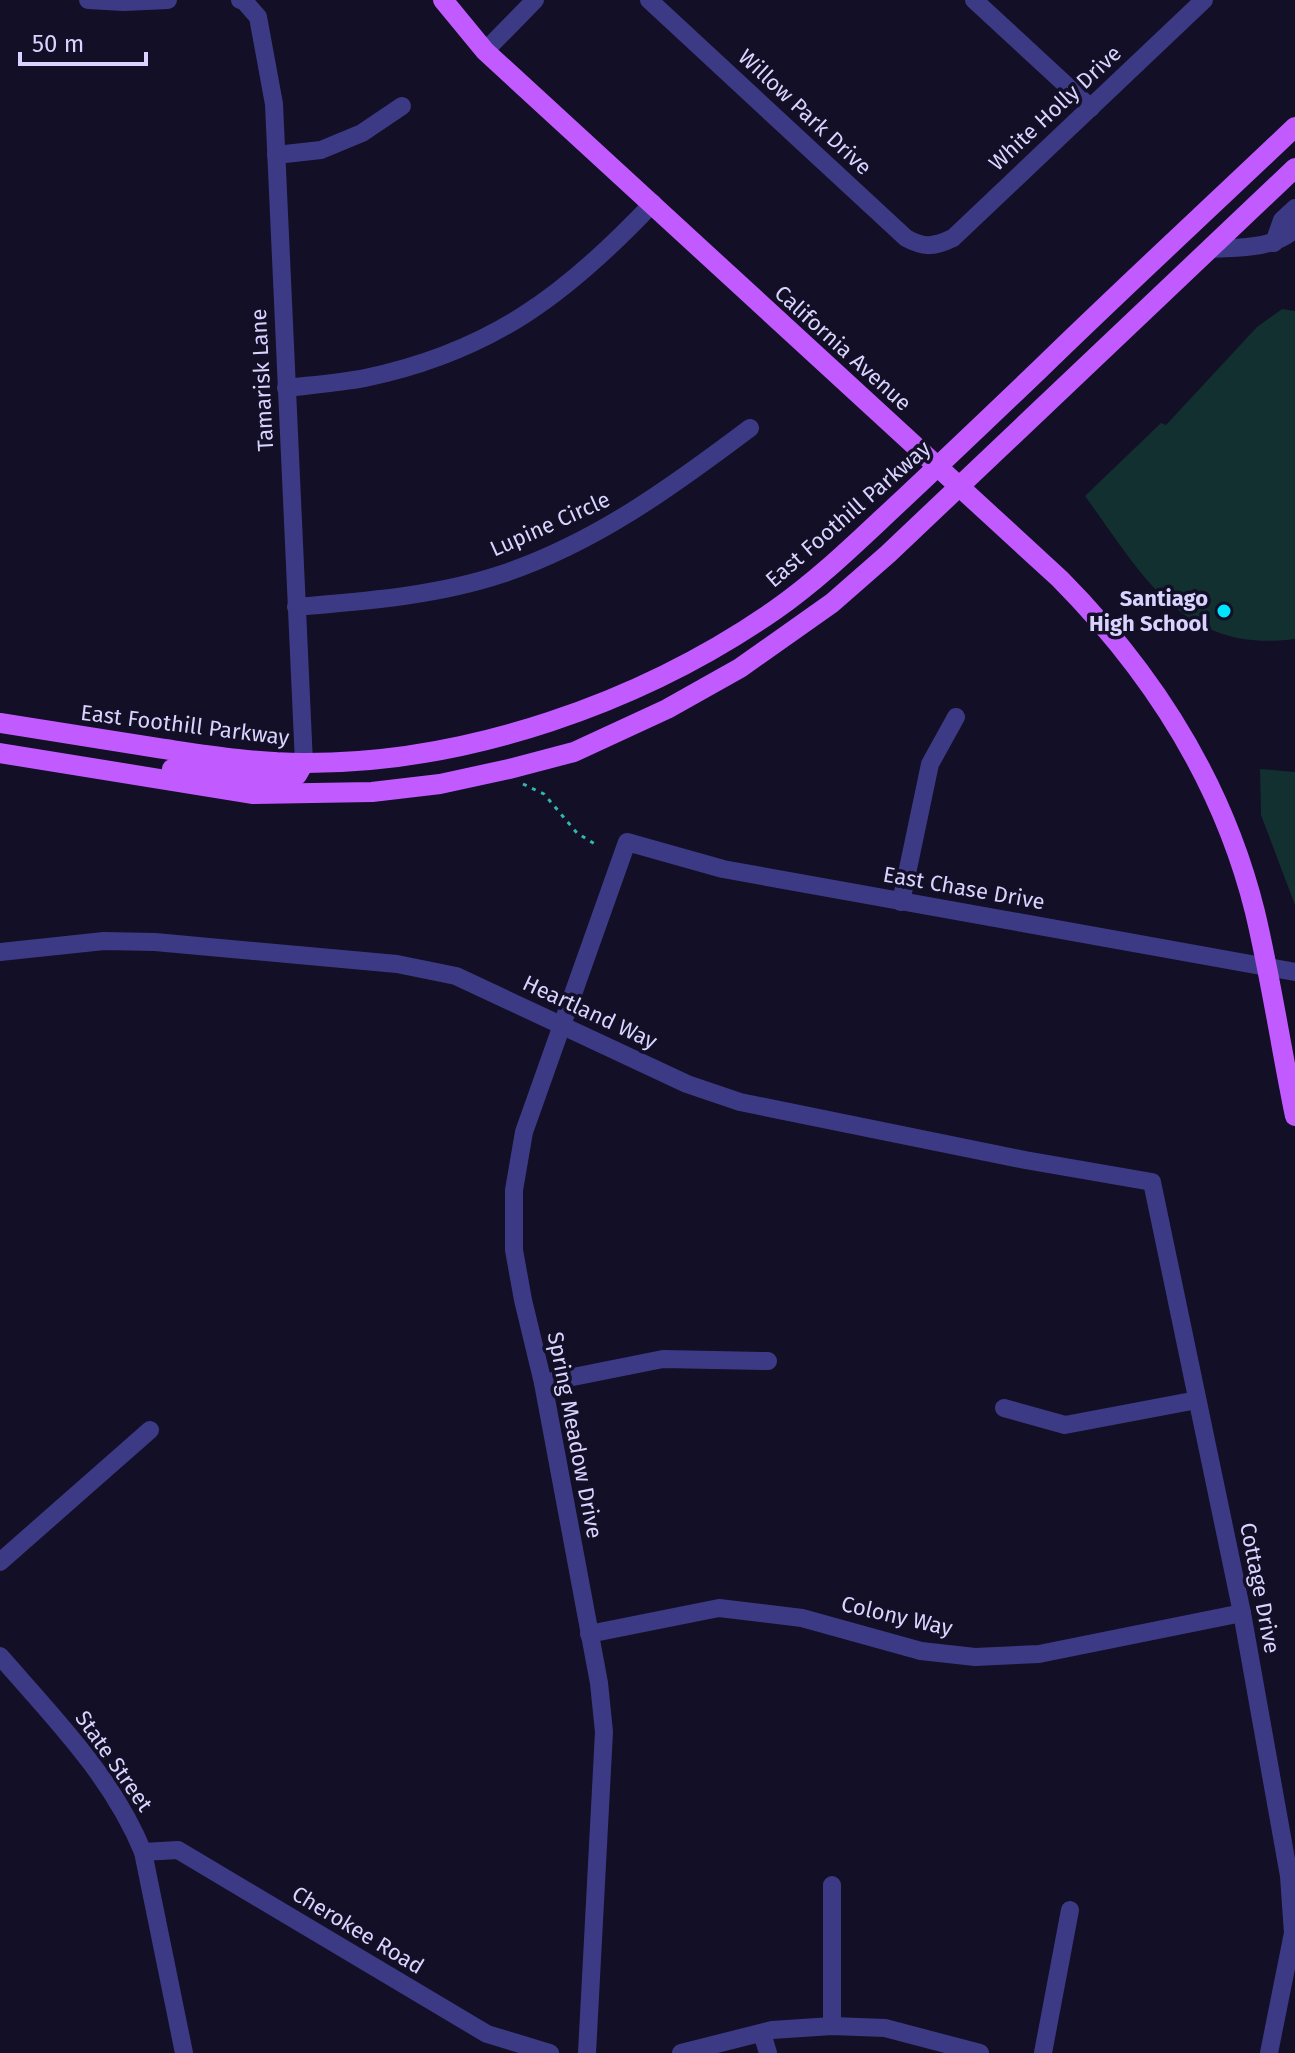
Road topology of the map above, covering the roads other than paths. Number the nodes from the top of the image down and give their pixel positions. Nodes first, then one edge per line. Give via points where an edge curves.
1 (88, 0) edge
2 (168, 0) edge
3 (242, 0) edge
4 (443, 0) edge
5 (535, 0) edge
6 (649, 0) edge
7 (974, 0) edge
8 (1204, 0) edge
9 (485, 51) junction
10 (402, 106) dead end
11 (1091, 108) junction
12 (1295, 127) edge
13 (276, 155) junction
14 (1295, 168) edge
15 (653, 203) junction
16 (1295, 208) edge
17 (1295, 229) edge
18 (1274, 243) junction
19 (936, 246) joint
20 (1210, 249) junction
21 (286, 388) junction
22 (750, 428) dead end
23 (938, 467) junction
24 (959, 486) junction
25 (296, 607) junction
26 (956, 717) dead end
27 (0, 723) edge
28 (1, 756) edge
29 (304, 763) junction
30 (130, 774) junction
31 (627, 842) joint
32 (901, 902) junction
33 (0, 952) edge
34 (1267, 966) junction
35 (1295, 972) edge
36 (562, 1024) junction
37 (1295, 1116) edge
38 (1152, 1182) joint
39 (768, 1361) dead end
40 (543, 1383) junction
41 (1197, 1400) junction
42 (1004, 1408) dead end
43 (150, 1430) dead end
44 (0, 1562) edge
45 (1242, 1613) junction
46 (589, 1634) junction
47 (0, 1656) edge
48 (143, 1852) junction
49 (832, 1885) dead end
50 (1070, 1910) dead end
51 (832, 2026) junction
52 (762, 2033) junction
53 (706, 2050) edge
54 (184, 2053) edge
55 (550, 2053) edge
56 (587, 2053) edge
57 (681, 2053) edge
58 (768, 2053) edge
59 (980, 2053) edge
60 (1043, 2053) edge
61 (1269, 2053) edge

1 - 2 street
3 - 13 street, Tamarisk Lane via 258,17 274,104
4 - 9 main road, California Avenue
5 - 9 street
6 - 19 street, Willow Park Drive via 906,238
7 - 11 street
8 - 11 street, White Holly Drive
9 - 15 main road, California Avenue
10 - 13 street via 362,133 321,150
11 - 19 street, White Holly Drive via 953,238
12 - 23 main road, East Foothill Parkway
13 - 21 street, Tamarisk Lane
14 - 20 main road
15 - 21 street via 554,296 472,345 375,376
15 - 23 main road, California Avenue
16 - 18 street via 1282,220
17 - 18 street
18 - 20 street
20 - 24 main road
21 - 25 street, Tamarisk Lane
22 - 25 street, Lupine Circle via 673,487 600,532 502,574 409,596
23 - 24 main road, California Avenue
23 - 29 main road, East Foothill Parkway via 775,610 637,688 572,715 452,748
24 - 30 main road via 832,603 740,668 574,752 440,784 372,792 252,794
24 - 34 main road, California Avenue via 1100,621 1171,714 1235,848
25 - 29 street, Tamarisk Lane
26 - 32 street via 930,764
27 - 29 main road, East Foothill Parkway via 239,760
28 - 30 main road
29 - 30 main road via 297,775 287,777 153,767
31 - 32 street, East Chase Drive via 723,869
31 - 36 street, Spring Meadow Drive
32 - 34 street, East Chase Drive
33 - 36 street, Heartland Way via 104,941 155,942 397,964 456,976
34 - 35 street, East Chase Drive
34 - 37 main road, California Avenue
36 - 38 street, Heartland Way via 687,1084 740,1102
36 - 40 street, Spring Meadow Drive via 524,1132 514,1190 514,1250
38 - 41 street, Cottage Drive
39 - 40 street via 663,1359
40 - 46 street, Spring Meadow Drive
41 - 42 street via 1065,1425
41 - 45 street, Cottage Drive
43 - 44 street
45 - 46 street, Colony Way via 1039,1654 988,1657 921,1651 802,1618 719,1608
45 - 61 street, Cottage Drive via 1289,1876 1293,1933
46 - 56 street, Spring Meadow Drive via 604,1732
47 - 48 street, State Street via 76,1742 131,1822
48 - 54 street, State Street
48 - 55 street, Cherokee Road via 178,1850 487,2034
49 - 51 street
50 - 60 street
51 - 52 street
51 - 59 street via 885,2028
52 - 53 street
52 - 58 street
53 - 57 street

